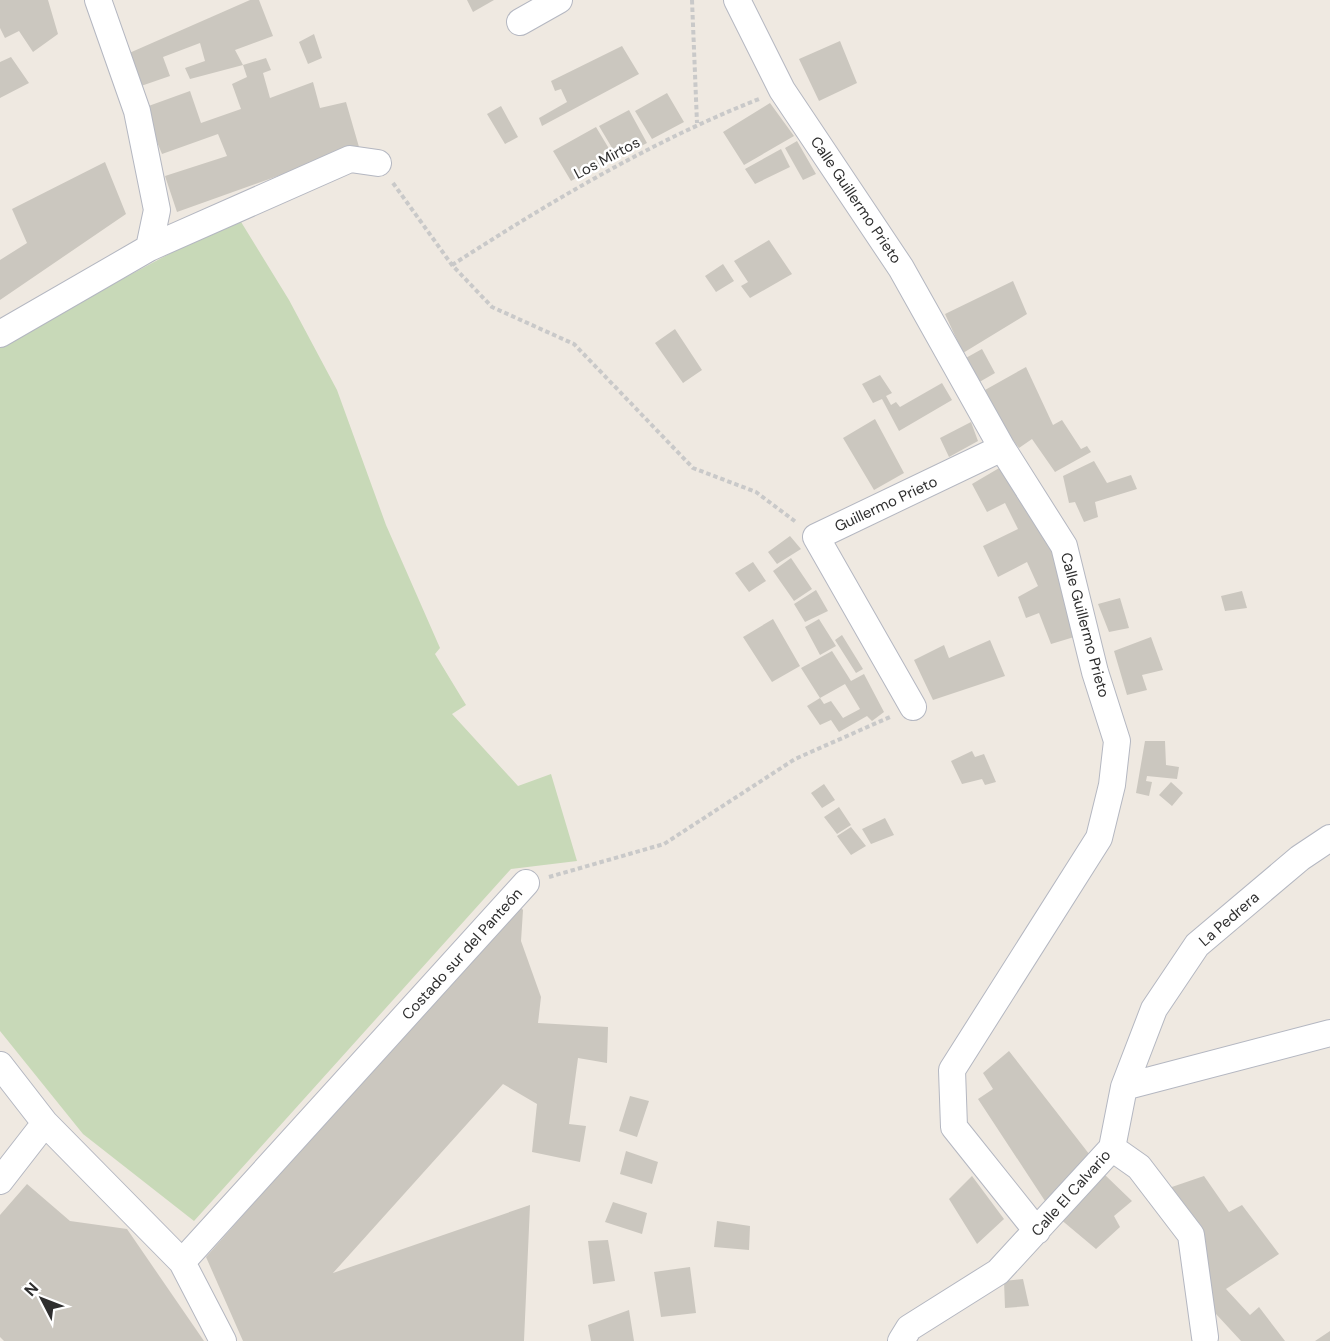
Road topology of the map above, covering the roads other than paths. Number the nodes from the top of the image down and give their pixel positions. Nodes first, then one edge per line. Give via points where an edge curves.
1 (98, 0) edge
2 (559, 0) edge
3 (737, 0) edge
4 (520, 22) dead end
5 (378, 163) road end
6 (149, 248) junction
7 (0, 334) edge
8 (1002, 448) junction
9 (913, 707) road end
10 (1330, 838) edge
11 (526, 883) road end
12 (1330, 1033) edge
13 (0, 1065) edge
14 (1124, 1087) junction
15 (45, 1123) junction
16 (1112, 1148) junction
17 (0, 1180) edge
18 (1037, 1231) junction
19 (182, 1262) junction
20 (1205, 1337) dead end
21 (223, 1341) edge
22 (901, 1341) edge

1 - 6 street via 137,111 157,210
2 - 4 street
3 - 8 street, Calle Guillermo Prieto via 782,90 901,268
5 - 6 street via 350,159
6 - 7 street
8 - 9 street, Guillermo Prieto via 816,537
8 - 18 street, Calle Guillermo Prieto via 1064,546 1095,672 1117,741 1112,785 1099,838 952,1070 954,1127
10 - 14 street, La Pedrera via 1300,858 1197,945 1154,1009
11 - 19 street, Costado sur del Panteón
12 - 14 street
13 - 15 street
14 - 16 street, Calle El Calvario
15 - 17 street
15 - 19 street
16 - 18 street, Calle El Calvario
16 - 20 street via 1139,1167 1191,1235
18 - 22 street, Calle El Calvario via 998,1272 909,1328
19 - 21 street

